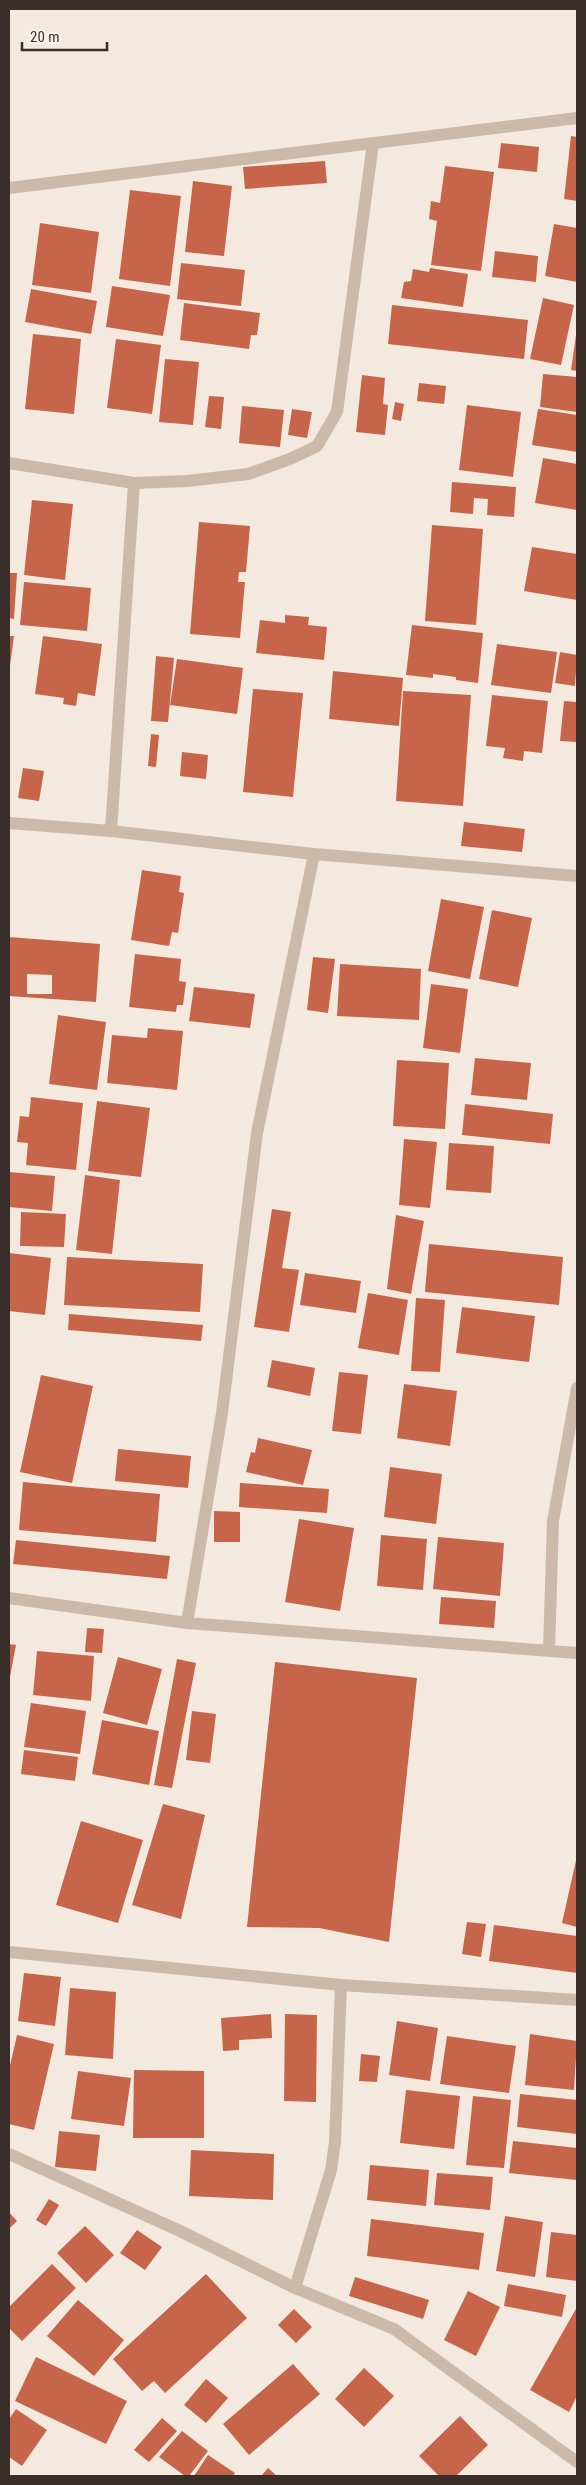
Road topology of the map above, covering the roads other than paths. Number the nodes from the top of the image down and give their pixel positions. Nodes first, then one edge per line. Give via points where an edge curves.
1 (577, 118) edge
2 (373, 143) junction
3 (9, 188) edge
4 (9, 463) edge
5 (134, 483) junction
6 (9, 824) edge
7 (111, 831) junction
8 (314, 854) junction
9 (577, 876) edge
10 (577, 1388) edge
11 (9, 1598) edge
12 (187, 1623) junction
13 (550, 1651) junction
14 (577, 1653) edge
15 (9, 1952) edge
16 (341, 1985) junction
17 (577, 2000) edge
18 (9, 2154) edge
19 (295, 2288) junction
20 (577, 2462) edge

1 - 2 street
2 - 3 street
2 - 5 street via 337,412 317,446 248,474
4 - 5 street
5 - 7 street
6 - 7 street
7 - 8 street
8 - 9 street
8 - 12 street via 257,1133 222,1413
10 - 13 street via 553,1521
11 - 12 street
12 - 13 street
13 - 14 street
15 - 16 street
16 - 17 street
16 - 19 street via 331,2170
18 - 19 street via 178,2230
19 - 20 street via 394,2329

